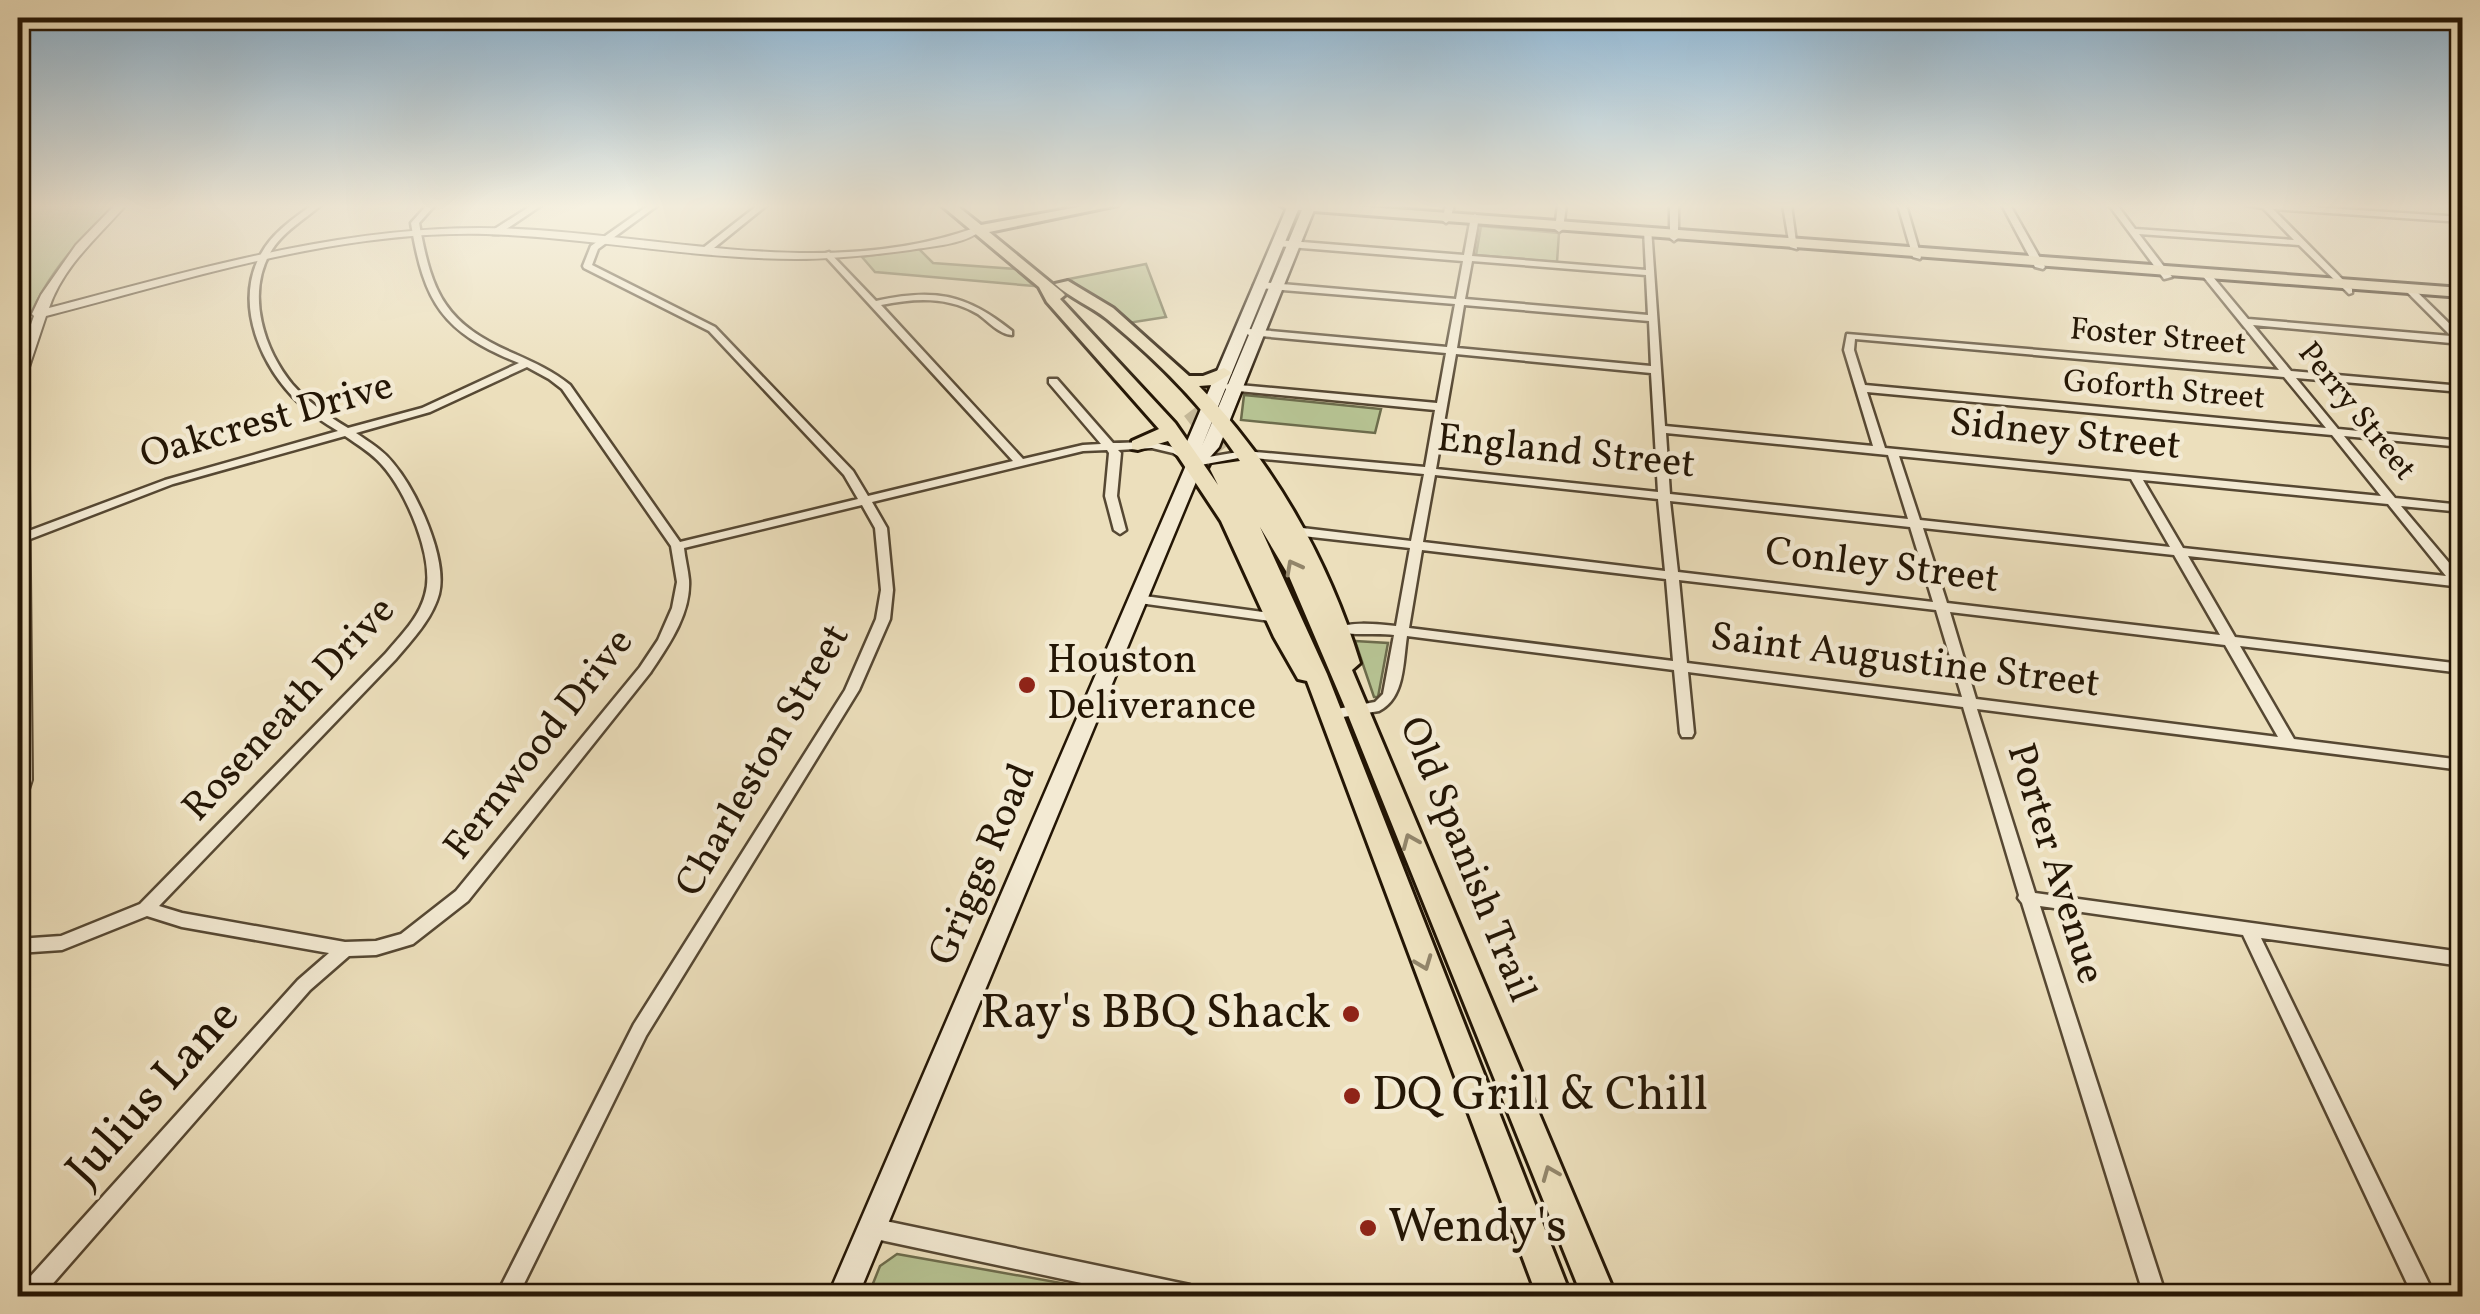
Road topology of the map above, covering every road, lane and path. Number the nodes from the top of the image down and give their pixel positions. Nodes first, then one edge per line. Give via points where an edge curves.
1 (65, 266) edge
2 (236, 266) edge
3 (261, 266) edge
4 (423, 266) edge
5 (588, 266) edge
6 (839, 266) edge
7 (1028, 266) edge
8 (1034, 266) edge
9 (1267, 266) edge
10 (1286, 266) edge
11 (1464, 266) edge
12 (1567, 266) edge
13 (1649, 266) edge
14 (2080, 266) edge
15 (2160, 266) edge
16 (2324, 266) edge
17 (1649, 273) junction
18 (2165, 273) junction
19 (2208, 276) junction
20 (1051, 283) junction
21 (1259, 284) junction
22 (1278, 286) junction
23 (2345, 288) junction
24 (2413, 293) junction
25 (2462, 296) edge
26 (1460, 302) junction
27 (874, 304) junction
28 (38, 314) junction
29 (1652, 318) junction
30 (2247, 322) junction
31 (1238, 332) junction
32 (1009, 334) dead end
33 (1259, 334) junction
34 (1850, 336) joint
35 (2462, 341) edge
36 (1451, 350) junction
37 (527, 363) junction
38 (1656, 370) junction
39 (2290, 374) junction
40 (1054, 381) dead end
41 (1183, 381) junction
42 (1226, 382) junction
43 (1861, 388) junction
44 (2462, 389) edge
45 (1441, 408) junction
46 (1195, 419) junction
47 (1662, 429) junction
48 (2336, 432) junction
49 (349, 434) junction
50 (2462, 444) edge
51 (1138, 445) junction
52 (1111, 446) junction
53 (1886, 451) junction
54 (1019, 462) junction
55 (1223, 463) junction
56 (1429, 471) junction
57 (2135, 476) junction
58 (1664, 496) junction
59 (866, 498) junction
60 (2392, 500) junction
61 (2462, 508) edge
62 (1916, 524) junction
63 (1120, 530) dead end
64 (1294, 531) junction
65 (21, 538) junction
66 (677, 546) junction
67 (1417, 546) junction
68 (2181, 553) junction
69 (1671, 576) junction
70 (2461, 584) edge
71 (1137, 600) junction
72 (1943, 607) junction
73 (1277, 618) junction
74 (1338, 630) junction
75 (1403, 632) junction
76 (2231, 640) junction
77 (1679, 666) junction
78 (2462, 668) edge
79 (1969, 703) junction
80 (1343, 709) junction
81 (1687, 733) dead end
82 (2289, 742) junction
83 (2462, 765) edge
84 (18, 797) edge
85 (2026, 898) junction
86 (1435, 900) junction
87 (1402, 906) junction
88 (146, 909) junction
89 (2249, 930) junction
90 (18, 946) edge
91 (345, 949) junction
92 (2462, 959) edge
93 (1524, 1110) junction
94 (1483, 1116) junction
95 (871, 1228) junction
96 (28, 1296) edge
97 (506, 1296) edge
98 (843, 1296) edge
99 (1190, 1296) edge
100 (1554, 1296) edge
101 (1598, 1296) edge
102 (2155, 1296) edge
103 (2424, 1296) edge

1 - 28 street
2 - 28 street
3 - 49 street, Roseneath Drive via 256,295 270,360 305,404
4 - 37 street via 441,311 478,341
5 - 59 street, Charleston Street via 712,329
6 - 27 street
7 - 20 main road
8 - 20 main road
9 - 21 main road, Griggs Road
10 - 22 main road, Griggs Road
11 - 26 street
12 - 17 street
13 - 17 street
14 - 18 main road
15 - 18 street
16 - 23 street
17 - 29 street
18 - 19 main road
19 - 23 main road
19 - 30 street, Perry Street
20 - 41 main road via 1123,321
20 - 46 main road via 1133,345
20 - 46 main road via 1052,299 1117,364
21 - 22 street
21 - 31 main road, Griggs Road
22 - 26 street
22 - 33 main road, Griggs Road
23 - 24 main road
24 - 25 main road
24 - 35 street
26 - 29 street
26 - 36 street
27 - 32 street via 908,297 960,300
27 - 54 street
28 - 65 street via 21,370
29 - 38 street
30 - 35 street
30 - 39 street, Perry Street
31 - 33 street
31 - 42 main road, Griggs Road
33 - 36 street
33 - 42 main road, Griggs Road
34 - 39 street, Foster Street
34 - 43 street, Porter Avenue
36 - 38 street
36 - 45 street
37 - 49 street, Oakcrest Drive via 426,410
37 - 66 street via 566,386
38 - 47 street
39 - 44 street, Foster Street
39 - 48 street, Perry Street
40 - 52 street
41 - 42 main road
41 - 46 main road
42 - 45 street
42 - 46 main road, Griggs Road
43 - 48 street, Goforth Street
43 - 53 street, Porter Avenue
45 - 56 street
46 - 51 main road
46 - 55 main road
46 - 55 main road
46 - 55 main road, Griggs Road
47 - 53 street, Sidney Street
47 - 58 street
48 - 50 street, Goforth Street
48 - 60 street, Perry Street
49 - 65 street, Oakcrest Drive via 152,488
49 - 88 street, Roseneath Drive via 400,476 434,584 428,604 391,656
51 - 52 street, England Street
51 - 55 street, England Street
52 - 54 street, England Street
52 - 63 street via 1111,496
53 - 57 street, Sidney Street
53 - 62 street, Porter Avenue
54 - 59 street, England Street
55 - 56 street, England Street
55 - 64 main road
55 - 71 main road, Griggs Road
55 - 73 main road via 1233,524
55 - 80 main road, Old Spanish Trail
56 - 58 street, England Street
56 - 67 street
57 - 60 street, Sidney Street
57 - 68 street
58 - 62 street, England Street
58 - 69 street
59 - 66 street, England Street
59 - 97 street, Charleston Street via 887,558 883,619 869,659 640,1030
60 - 61 street, Sidney Street
60 - 70 street, Perry Street
62 - 68 street, England Street
62 - 72 street, Porter Avenue
64 - 67 street, Conley Street
74 -> 64 main road
65 - 84 street
66 - 91 street, Fernwood Drive via 683,582 665,641 462,896 407,939
67 - 69 street, Conley Street
67 - 75 street
68 - 70 street, England Street
68 - 76 street
69 - 72 street, Conley Street
69 - 77 street
71 - 73 street
71 - 95 main road, Griggs Road
72 - 76 street, Conley Street
72 - 79 street, Porter Avenue
73 - 80 main road via 1298,662
74 - 75 street, Saint Augustine Street
74 - 80 main road
75 - 77 street, Saint Augustine Street
75 - 80 street via 1388,701
76 - 78 street, Conley Street
76 - 82 street
77 - 79 street, Saint Augustine Street
77 - 81 street
79 - 82 street, Saint Augustine Street
79 - 85 street, Porter Avenue
86 -> 80 main road, Old Spanish Trail
80 - 87 main road, Old Spanish Trail
82 - 83 street, Saint Augustine Street
85 - 89 street
85 - 102 street, Porter Avenue
86 - 87 main road
86 - 93 main road, Old Spanish Trail
87 -> 94 main road, Old Spanish Trail
88 - 90 street via 62,943
88 - 91 street
89 - 92 street
89 - 103 street
91 - 96 street, Julius Lane via 304,985
93 - 94 main road
101 -> 93 main road, Old Spanish Trail
94 - 100 main road, Old Spanish Trail
95 - 98 main road, Griggs Road
95 - 99 street

